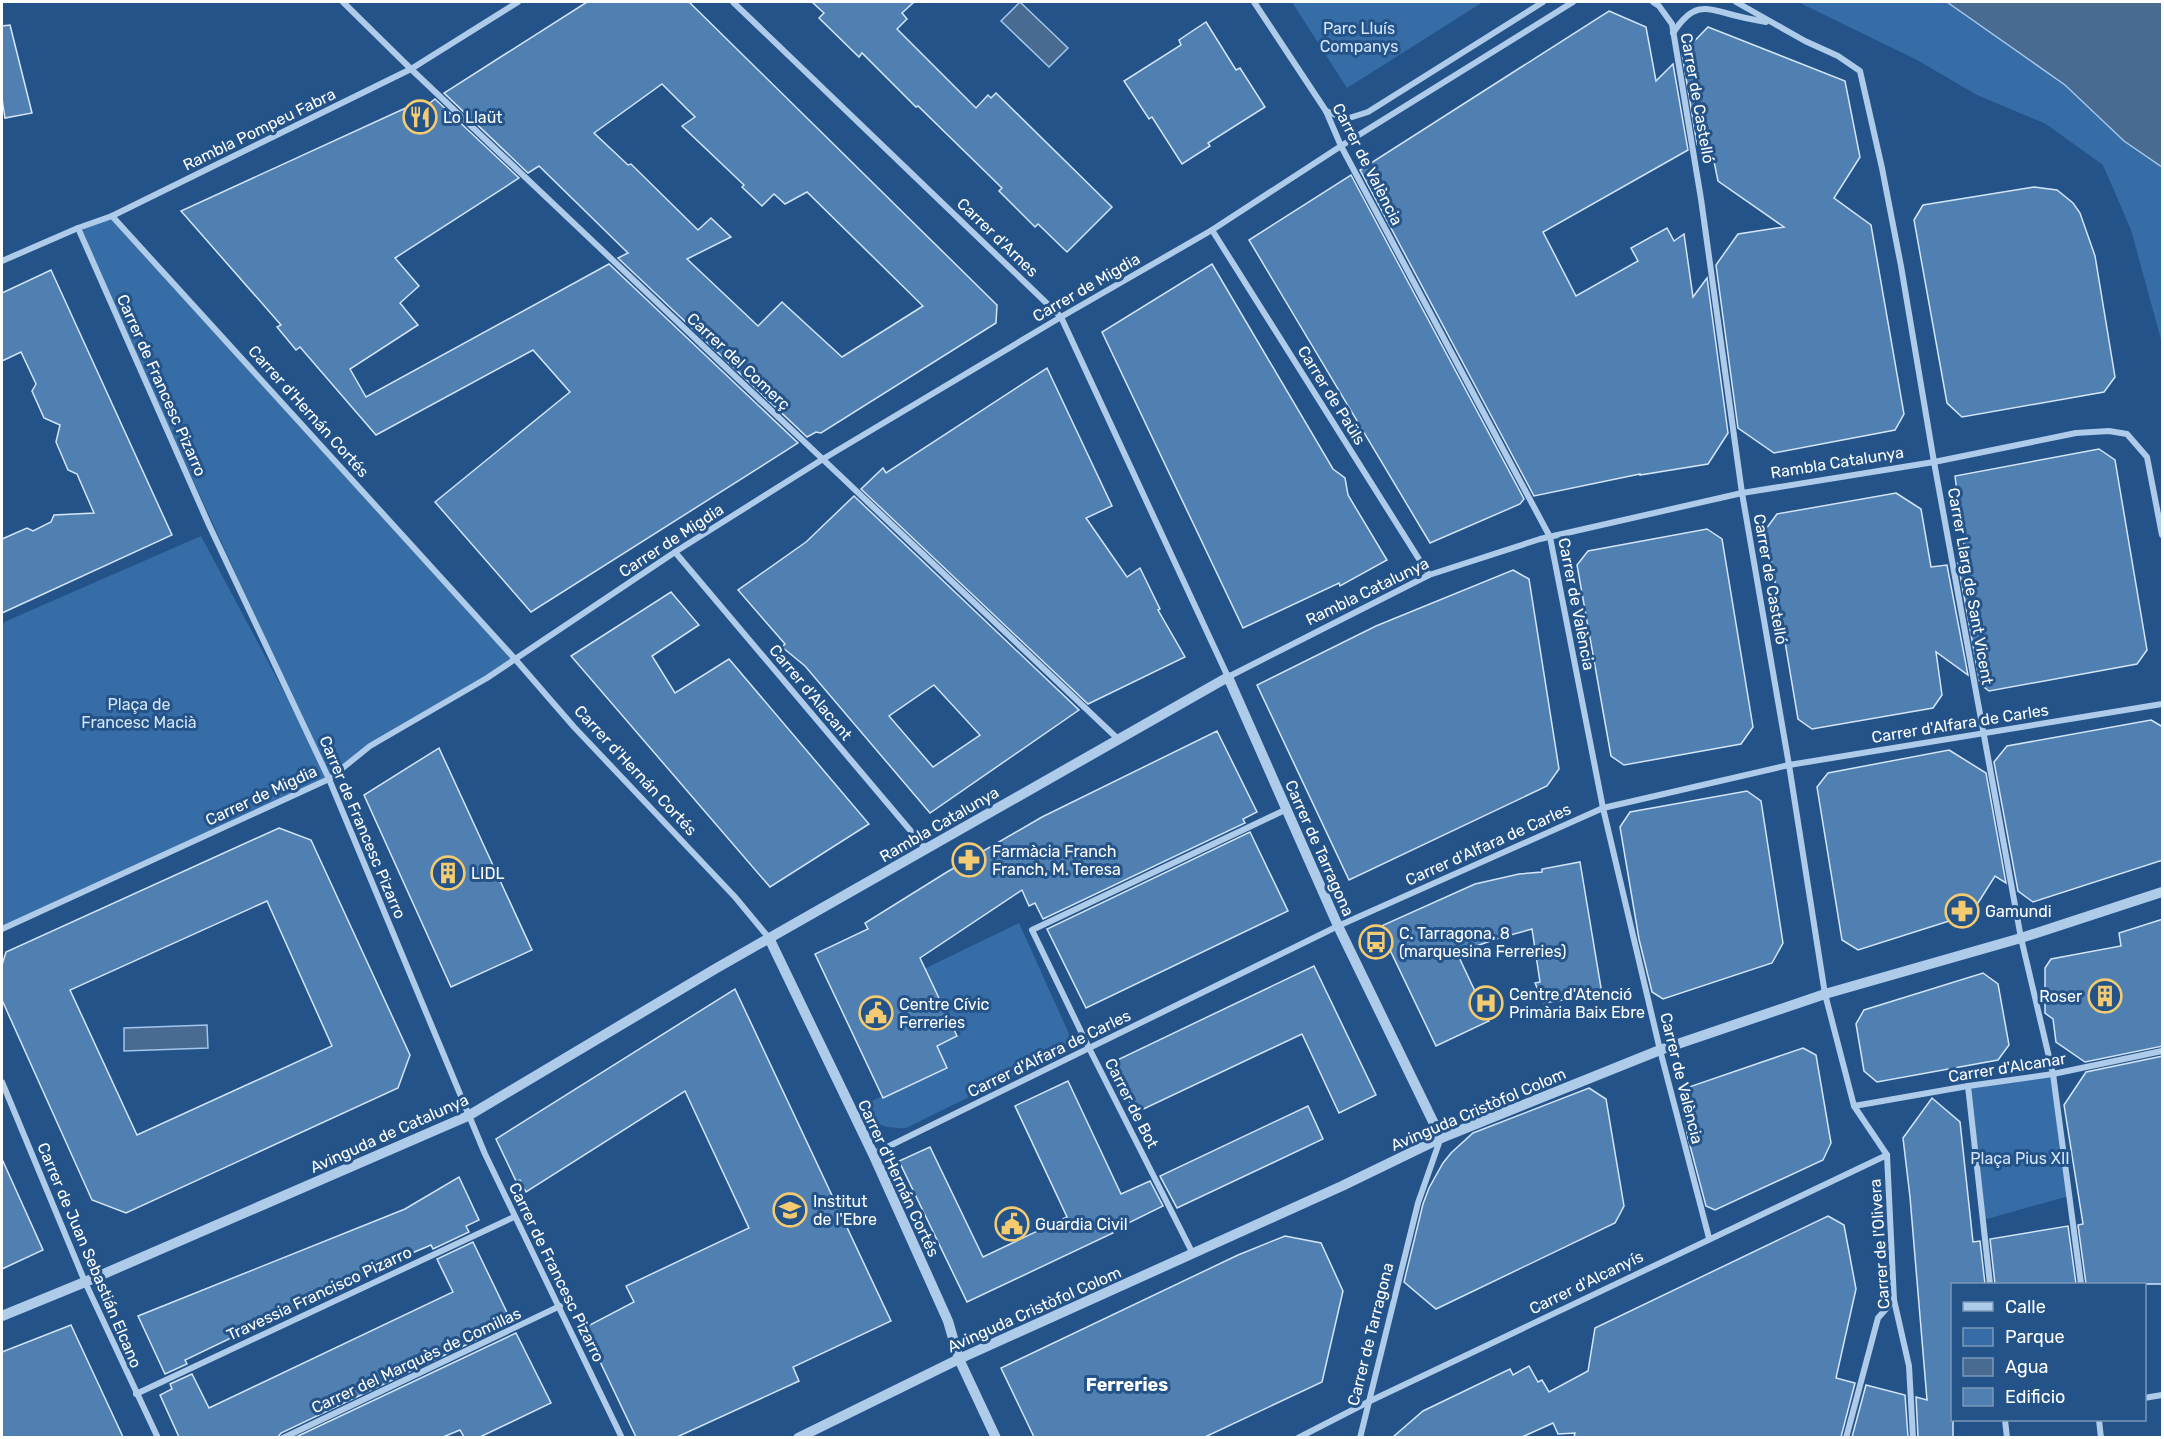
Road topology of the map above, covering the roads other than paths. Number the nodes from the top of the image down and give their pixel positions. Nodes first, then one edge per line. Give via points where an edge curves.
1 (343, 2) edge
2 (519, 2) edge
3 (733, 2) edge
4 (1254, 2) edge
5 (1543, 2) edge
6 (1573, 2) edge
7 (1653, 2) edge
8 (1736, 2) edge
9 (1772, 23) junction
10 (1673, 33) junction
11 (411, 69) junction
12 (1326, 111) junction
13 (1341, 146) junction
14 (112, 216) junction
15 (78, 228) junction
16 (1212, 230) junction
17 (2, 261) edge
18 (1061, 317) junction
19 (823, 459) junction
20 (1934, 462) junction
21 (1742, 493) junction
22 (2163, 535) edge
23 (1550, 537) junction
24 (675, 552) junction
25 (1429, 575) junction
26 (515, 659) junction
27 (1228, 677) junction
28 (2163, 704) edge
29 (1984, 733) junction
30 (1118, 739) junction
31 (1789, 765) junction
32 (329, 779) junction
33 (1603, 808) junction
34 (1287, 809) junction
35 (926, 849) junction
36 (2163, 892) edge
37 (1338, 926) junction
38 (2, 929) edge
39 (769, 938) junction
40 (2021, 938) junction
41 (1825, 994) junction
42 (1089, 1048) junction
43 (1660, 1050) junction
44 (2163, 1051) edge
45 (2053, 1074) junction
46 (2, 1082) edge
47 (1968, 1086) junction
48 (1854, 1106) junction
49 (468, 1116) junction
50 (1441, 1138) junction
51 (873, 1154) junction
52 (1887, 1155) junction
53 (514, 1217) junction
54 (1709, 1238) junction
55 (1193, 1255) junction
56 (85, 1282) junction
57 (1990, 1283) edge
58 (2081, 1283) edge
59 (1894, 1300) junction
60 (560, 1306) junction
61 (2, 1316) edge
62 (959, 1359) junction
63 (136, 1394) junction
64 (2163, 1395) edge
65 (2146, 1398) edge
66 (1368, 1402) junction
67 (2005, 1421) edge
68 (2099, 1421) edge
69 (158, 1437) edge
70 (283, 1437) edge
71 (622, 1437) edge
72 (798, 1437) edge
73 (996, 1437) edge
74 (1298, 1437) edge
75 (1360, 1437) edge
76 (1846, 1437) edge
77 (1913, 1437) edge
78 (2007, 1437) edge
79 (2101, 1437) edge

1 - 11 street, Carrer del Comerç
2 - 11 street, Rambla Pompeu Fabra
3 - 18 street, Carrer d'Arnes
4 - 12 street, Carrer de València
5 - 12 street via 1368,112 1346,119
6 - 13 street
7 - 10 street, Carrer de Castelló via 1672,24
8 - 9 street
9 - 10 street via 1710,8 1695,10 1683,18
9 - 20 street, Carrer Llarg de Sant Vicent via 1860,71 1901,266
10 - 21 street, Carrer de Castelló via 1701,199
11 - 14 street, Rambla Pompeu Fabra
11 - 19 street, Carrer del Comerç
12 - 13 street, Carrer de València
13 - 16 street, Carrer de Migdia
13 - 23 street, Carrer de València
14 - 15 street, Rambla Pompeu Fabra
14 - 26 street, Carrer d'Hernán Cortés
15 - 17 street, Rambla Pompeu Fabra
15 - 32 street, Carrer de Francesc Pizarro via 209,525
16 - 18 street, Carrer de Migdia
16 - 25 street, Carrer de Paüls
18 - 19 street, Carrer de Migdia
18 - 27 street, Carrer d'Arnes
19 - 24 street, Carrer de Migdia
19 - 30 street, Carrer del Comerç
20 - 21 street, Rambla Catalunya
20 - 22 street, Rambla Catalunya via 2076,433 2127,434 2147,457
20 - 29 street, Carrer Llarg de Sant Vicent
21 - 23 street, Rambla Catalunya
21 - 31 street, Carrer de Castelló
23 - 25 street, Rambla Catalunya
23 - 33 street, Carrer de València
24 - 26 street, Carrer de Migdia
24 - 35 street, Carrer d'Alacant
25 - 27 street, Rambla Catalunya
26 - 32 street, Carrer de Migdia via 370,746
26 - 39 street, Carrer d'Hernán Cortés
27 - 30 street, Rambla Catalunya
27 - 34 street, Carrer de Tarragona
28 - 29 street, Carrer d'Alfara de Carles
29 - 31 street, Carrer d'Alfara de Carles
29 - 40 street, Carrer Llarg de Sant Vicent
30 - 35 street, Rambla Catalunya
31 - 33 street, Carrer d'Alfara de Carles
31 - 41 street, Carrer de Castelló
32 - 38 street, Carrer de Migdia
32 - 49 street, Carrer de Francesc Pizarro
33 - 37 street, Carrer d'Alfara de Carles
33 - 43 street, Carrer de València
34 - 37 street, Carrer de Tarragona
34 - 42 street, Carrer de Bot via 1032,930
35 - 39 street, Rambla Catalunya
36 - 40 street, Avinguda Cristòfol Colom
37 - 42 street, Carrer d'Alfara de Carles
37 - 50 street, Carrer de Tarragona
39 - 49 street, Avinguda de Catalunya
39 - 51 street, Carrer d'Hernán Cortés
40 - 41 street, Avinguda Cristòfol Colom
40 - 45 street, Carrer Llarg de Sant Vicent
41 - 43 street, Avinguda Cristòfol Colom
41 - 48 street, Carrer de Castelló
42 - 51 street, Carrer d'Alfara de Carles
42 - 55 street, Carrer de Bot
43 - 50 street, Avinguda Cristòfol Colom
43 - 54 street, Carrer de València
44 - 45 street, Carrer d'Alcanar
45 - 47 street, Carrer d'Alcanar
45 - 58 street, Carrer Llarg de Sant Vicent
46 - 56 street, Carrer de Juan Sebastián Elcano
47 - 48 street, Carrer d'Alcanar
47 - 57 street
48 - 52 street, Carrer de Castelló
49 - 53 street, Carrer de Francesc Pizarro
49 - 56 street, Avinguda de Catalunya
50 - 55 street, Avinguda Cristòfol Colom
50 - 66 street, Carrer de Tarragona via 1418,1203
51 - 62 street, Carrer d'Hernán Cortés via 948,1321
52 - 54 street, Carrer d'Alcanyís
52 - 59 street, Carrer de l'Olivera
53 - 60 street, Carrer de Francesc Pizarro
53 - 63 street, Travessia Francisco Pizarro
54 - 66 street, Carrer d'Alcanyís
55 - 62 street, Avinguda Cristòfol Colom
56 - 61 street, Avinguda de Catalunya
56 - 63 street, Carrer de Juan Sebastián Elcano
59 - 76 street via 1878,1318
59 - 77 street, Carrer de l'Olivera via 1909,1366
60 - 70 street, Carrer del Marquès de Comillas
60 - 71 street, Carrer de Francesc Pizarro
62 - 72 street, Avinguda Cristòfol Colom
62 - 73 street, Carrer d'Hernán Cortés
63 - 69 street, Carrer de Juan Sebastián Elcano
64 - 65 street
66 - 74 street, Carrer d'Alcanyís
66 - 75 street, Carrer de Tarragona
67 - 78 street
68 - 79 street

